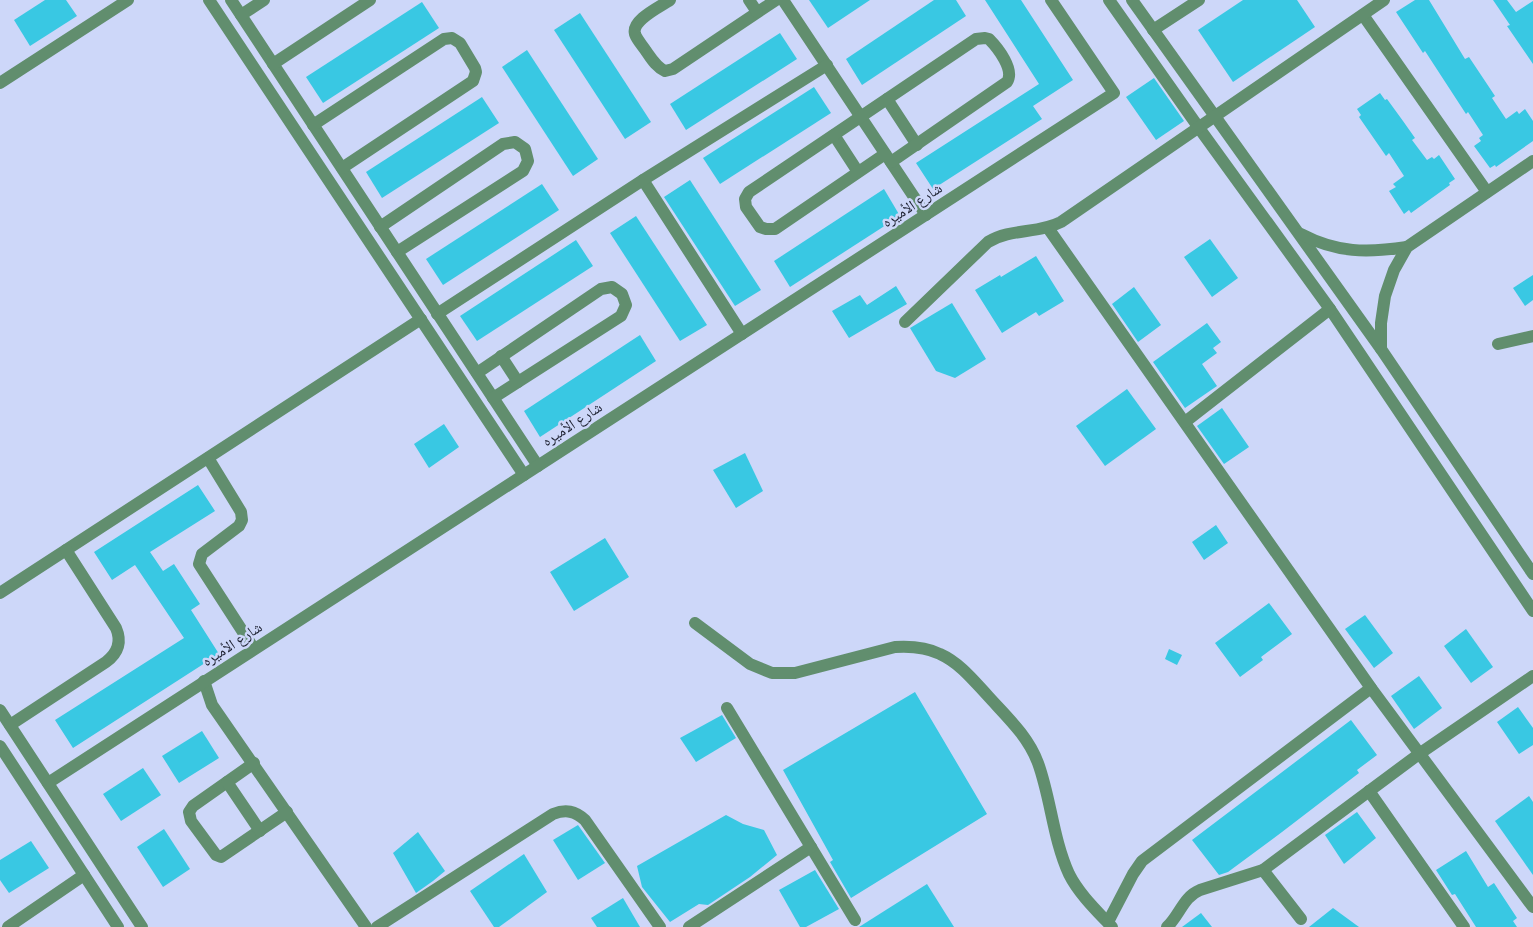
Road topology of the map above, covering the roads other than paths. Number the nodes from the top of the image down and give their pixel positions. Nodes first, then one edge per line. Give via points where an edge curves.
1 (128, 0) edge
2 (209, 0) edge
3 (231, 0) edge
4 (264, 0) edge
5 (370, 0) edge
6 (670, 0) edge
7 (749, 0) edge
8 (776, 0) edge
9 (783, 0) edge
10 (1051, 0) edge
11 (1110, 0) edge
12 (1132, 0) edge
13 (1384, 0) edge
14 (1194, 2) edge
15 (758, 12) junction
16 (241, 15) junction
17 (1363, 15) junction
18 (1153, 30) junction
19 (273, 64) junction
20 (827, 65) junction
21 (0, 83) edge
22 (887, 99) junction
23 (861, 117) junction
24 (1215, 117) junction
25 (313, 125) junction
26 (1199, 128) junction
27 (834, 135) junction
28 (917, 145) junction
29 (888, 158) junction
30 (1533, 161) edge
31 (342, 168) junction
32 (858, 172) junction
33 (643, 180) junction
34 (1487, 192) junction
35 (926, 215) junction
36 (380, 227) junction
37 (1048, 228) junction
38 (1298, 233) junction
39 (1407, 248) junction
40 (397, 252) junction
41 (424, 293) junction
42 (410, 302) junction
43 (1330, 309) junction
44 (421, 319) junction
45 (441, 319) junction
46 (905, 322) dead end
47 (430, 333) junction
48 (742, 334) junction
49 (1533, 336) edge
50 (1498, 344) dead end
51 (1381, 349) junction
52 (501, 356) junction
53 (477, 373) junction
54 (518, 382) junction
55 (493, 398) junction
56 (1185, 422) junction
57 (208, 458) junction
58 (538, 466) junction
59 (524, 475) junction
60 (1490, 512) junction
61 (1473, 524) junction
62 (66, 550) junction
63 (1533, 574) edge
64 (0, 593) edge
65 (1533, 611) edge
66 (695, 623) dead end
67 (254, 649) junction
68 (1533, 676) edge
69 (204, 681) junction
70 (1370, 688) junction
71 (727, 708) dead end
72 (0, 710) edge
73 (10, 724) junction
74 (0, 746) edge
75 (1420, 754) junction
76 (254, 763) junction
77 (227, 782) junction
78 (48, 783) junction
79 (1369, 791) junction
80 (287, 812) junction
81 (260, 831) junction
82 (811, 848) junction
83 (1263, 870) junction
84 (84, 875) junction
85 (1533, 907) edge
86 (1301, 919) dead end
87 (855, 920) dead end
88 (1110, 925) edge
89 (115, 926) edge
90 (8, 927) edge
91 (142, 927) edge
92 (366, 927) edge
93 (377, 927) edge
94 (660, 927) edge
95 (689, 927) edge
96 (1167, 927) edge
97 (1464, 927) edge

1 - 21 street
2 - 42 street
3 - 16 street
4 - 16 street
5 - 19 street
6 - 15 street via 640,20 634,31 657,66 665,71 673,69
7 - 15 street
8 - 15 street
9 - 20 street
10 - 35 street, شارع الأميره via 1114,93
11 - 26 street
12 - 18 street
13 - 17 street
14 - 18 street
16 - 19 street
17 - 24 street
17 - 34 street
18 - 24 street
19 - 25 street
20 - 23 street
20 - 33 street
22 - 23 street
22 - 28 street
22 - 28 street via 980,38 992,43 1010,69 1010,78 1004,85
23 - 27 street
23 - 29 street
24 - 26 street
24 - 38 street
25 - 31 street
25 - 31 street via 444,39 460,42 476,68 473,81
26 - 37 street
26 - 43 street
27 - 32 street
27 - 32 street via 749,192 745,199 746,208 760,227 774,229
28 - 29 street
29 - 32 street
29 - 35 street
30 - 34 street
31 - 36 street
33 - 45 street
33 - 48 street
34 - 39 street
35 - 48 street, شارع الأميره
36 - 40 street
36 - 40 street via 503,144 515,142 525,149 528,160 523,172
37 - 46 street via 1012,232 988,242
37 - 56 street
38 - 39 street via 1320,244 1347,251 1380,252
38 - 51 street
39 - 51 street via 1394,270 1385,296
40 - 41 street
41 - 42 street
41 - 45 street
42 - 44 street
43 - 56 street
43 - 61 street
44 - 47 street
44 - 57 street
45 - 47 street
45 - 53 street
47 - 59 street
48 - 58 street, شارع الأميره
49 - 50 street
51 - 60 street
52 - 53 street
52 - 54 street
52 - 54 street via 600,289 612,287 622,294 626,305 621,316
53 - 55 street
54 - 55 street
55 - 58 street
56 - 70 street
57 - 62 street
57 - 67 street via 242,520 202,554 199,564
58 - 59 street, شارع الأميره
59 - 67 street, شارع الأميره
60 - 61 street
60 - 63 street
61 - 65 street
62 - 64 street
62 - 73 street via 116,628 119,636 117,651 106,662
66 - 88 street via 750,664 772,673 795,673 895,647 924,648 951,660 963,669 1028,742 1038,763 1070,875 1080,892
67 - 69 street, شارع الأميره
68 - 75 street
69 - 76 street via 212,705
69 - 78 street, شارع الأميره
70 - 75 street
70 - 88 street via 1142,861
71 - 82 street
72 - 73 street
73 - 78 street
74 - 84 street
75 - 79 street
75 - 85 street
76 - 77 street
76 - 80 street
77 - 81 street
77 - 81 street via 190,808 192,821 216,855 222,857
78 - 91 street
79 - 83 street
79 - 97 street
80 - 81 street
80 - 92 street
82 - 87 street
82 - 95 street
83 - 86 street
83 - 96 street via 1196,892 1187,898
84 - 89 street
84 - 90 street
93 - 94 street via 553,814 570,811 585,820

